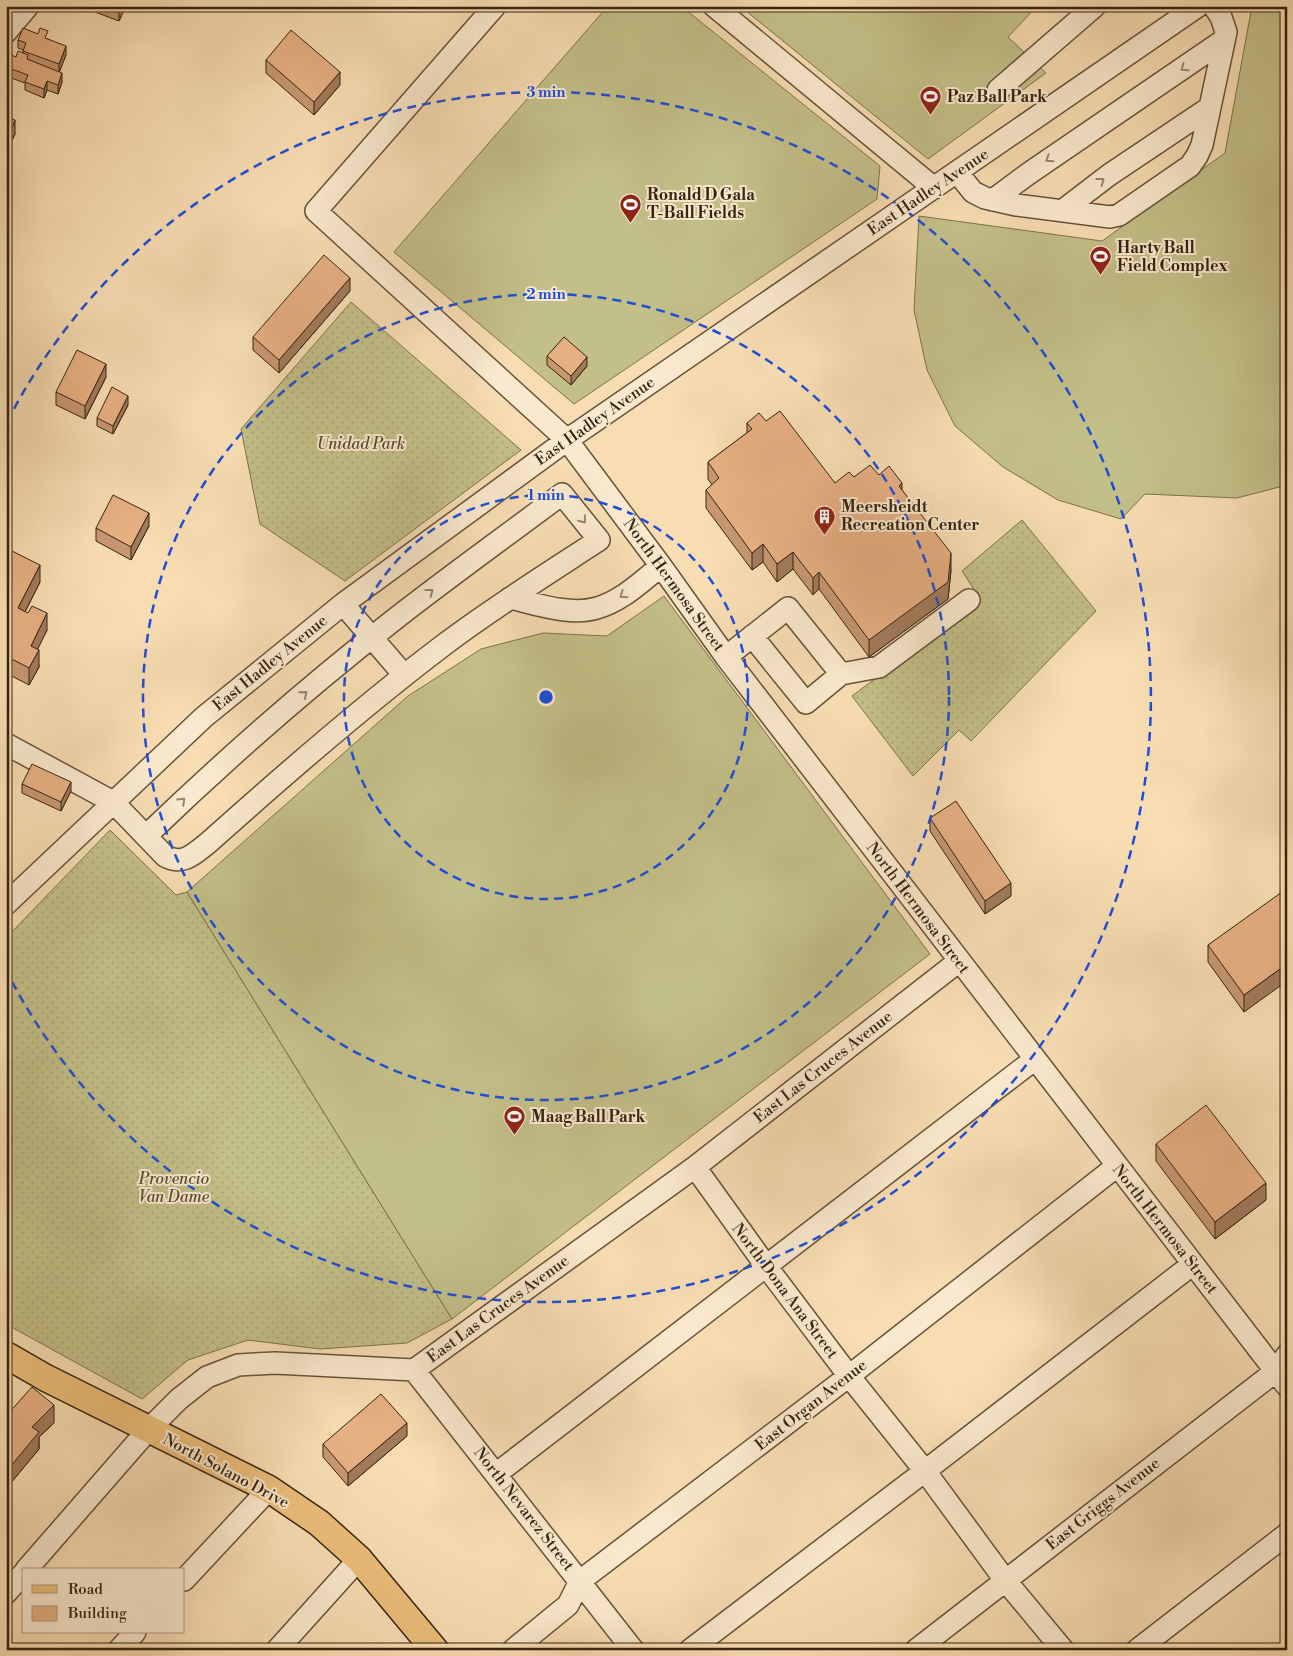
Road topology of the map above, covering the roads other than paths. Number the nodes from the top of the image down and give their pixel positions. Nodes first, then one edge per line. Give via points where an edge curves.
1 (28, 6) edge
2 (495, 6) edge
3 (714, 6) edge
4 (1095, 6) edge
5 (1198, 6) edge
6 (1214, 6) edge
7 (6, 32) edge
8 (1224, 40) junction
9 (998, 90) dead end
10 (1210, 108) junction
11 (957, 172) junction
12 (934, 188) junction
13 (993, 200) junction
14 (1062, 211) junction
15 (566, 440) junction
16 (626, 519) junction
17 (598, 540) junction
18 (661, 566) junction
19 (510, 598) junction
20 (969, 600) dead end
21 (343, 604) junction
22 (752, 636) junction
23 (372, 638) junction
24 (726, 657) junction
25 (841, 674) junction
26 (404, 676) junction
27 (6, 744) edge
28 (113, 802) junction
29 (147, 835) junction
30 (6, 904) edge
31 (959, 961) junction
32 (1035, 1059) junction
33 (1117, 1166) junction
34 (695, 1168) junction
35 (1192, 1264) junction
36 (766, 1266) junction
37 (6, 1355) edge
38 (414, 1370) junction
39 (1283, 1371) edge
40 (849, 1376) junction
41 (148, 1430) junction
42 (925, 1471) junction
43 (496, 1474) junction
44 (269, 1489) junction
45 (1287, 1534) edge
46 (359, 1559) junction
47 (28, 1568) edge
48 (22, 1575) edge
49 (185, 1579) edge
50 (1005, 1580) junction
51 (580, 1581) junction
52 (6, 1593) edge
53 (134, 1634) edge
54 (119, 1650) edge
55 (277, 1650) edge
56 (435, 1650) edge
57 (514, 1650) edge
58 (633, 1650) edge
59 (690, 1650) edge
60 (916, 1650) edge
61 (1063, 1650) edge
62 (1137, 1650) edge

1 - 7 street
2 - 15 street, North Hermosa Street via 316,211
3 - 12 street
4 - 9 street
5 - 11 street, East Hadley Avenue
6 - 8 street via 1226,32
8 - 10 street
8 -> 13 street
14 -> 10 street via 1109,175
10 - 14 street via 1202,145 1190,166 1119,215 1110,217
11 - 12 street, East Hadley Avenue
11 - 13 street via 973,192
12 - 15 street, East Hadley Avenue
13 - 14 street
15 - 16 street, North Hermosa Street
15 - 21 street, East Hadley Avenue
16 - 17 street
16 - 18 street, North Hermosa Street
17 - 19 street
23 -> 17 street via 562,494
18 -> 19 street via 614,602 596,609 554,608
18 - 24 street, North Hermosa Street
19 - 26 street
20 - 25 street via 879,667
21 - 23 street
21 - 28 street, East Hadley Avenue via 204,717
22 - 24 street
22 - 25 street via 788,608
22 - 25 street via 806,703
23 - 26 street
29 -> 23 street via 304,693
24 - 31 street, North Hermosa Street
26 - 29 street via 194,854 173,861
27 - 28 street
28 - 29 street
28 - 30 street, East Hadley Avenue
31 - 32 street, North Hermosa Street
31 - 34 street, East Las Cruces Avenue
32 - 33 street, North Hermosa Street
32 - 36 street
33 - 35 street, North Hermosa Street
33 - 40 street, East Organ Avenue
34 - 36 street, North Dona Ana Street
34 - 38 street, East Las Cruces Avenue
35 - 39 street, North Hermosa Street
35 - 42 street
36 - 40 street, North Dona Ana Street
36 - 43 street
37 - 41 main road, North Solano Drive via 40,1385
38 - 41 street, East Las Cruces Avenue via 275,1363 238,1365 207,1377
38 - 43 street, North Nevarez Street
39 - 50 street, East Griggs Avenue
40 - 42 street, North Dona Ana Street
40 - 51 street, East Organ Avenue
41 - 44 main road, North Solano Drive
41 - 47 street, East Las Cruces Avenue
42 - 50 street, North Dona Ana Street
42 - 59 street
43 - 51 street, North Nevarez Street
44 - 46 main road, North Solano Drive via 319,1523
44 - 49 street
45 - 62 street
46 - 55 street
46 - 56 main road, North Solano Drive
48 - 52 street
50 - 60 street, East Griggs Avenue
50 - 61 street, North Dona Ana Street
51 - 57 street, East Organ Avenue via 568,1606
51 - 58 street, North Nevarez Street
53 - 54 street

